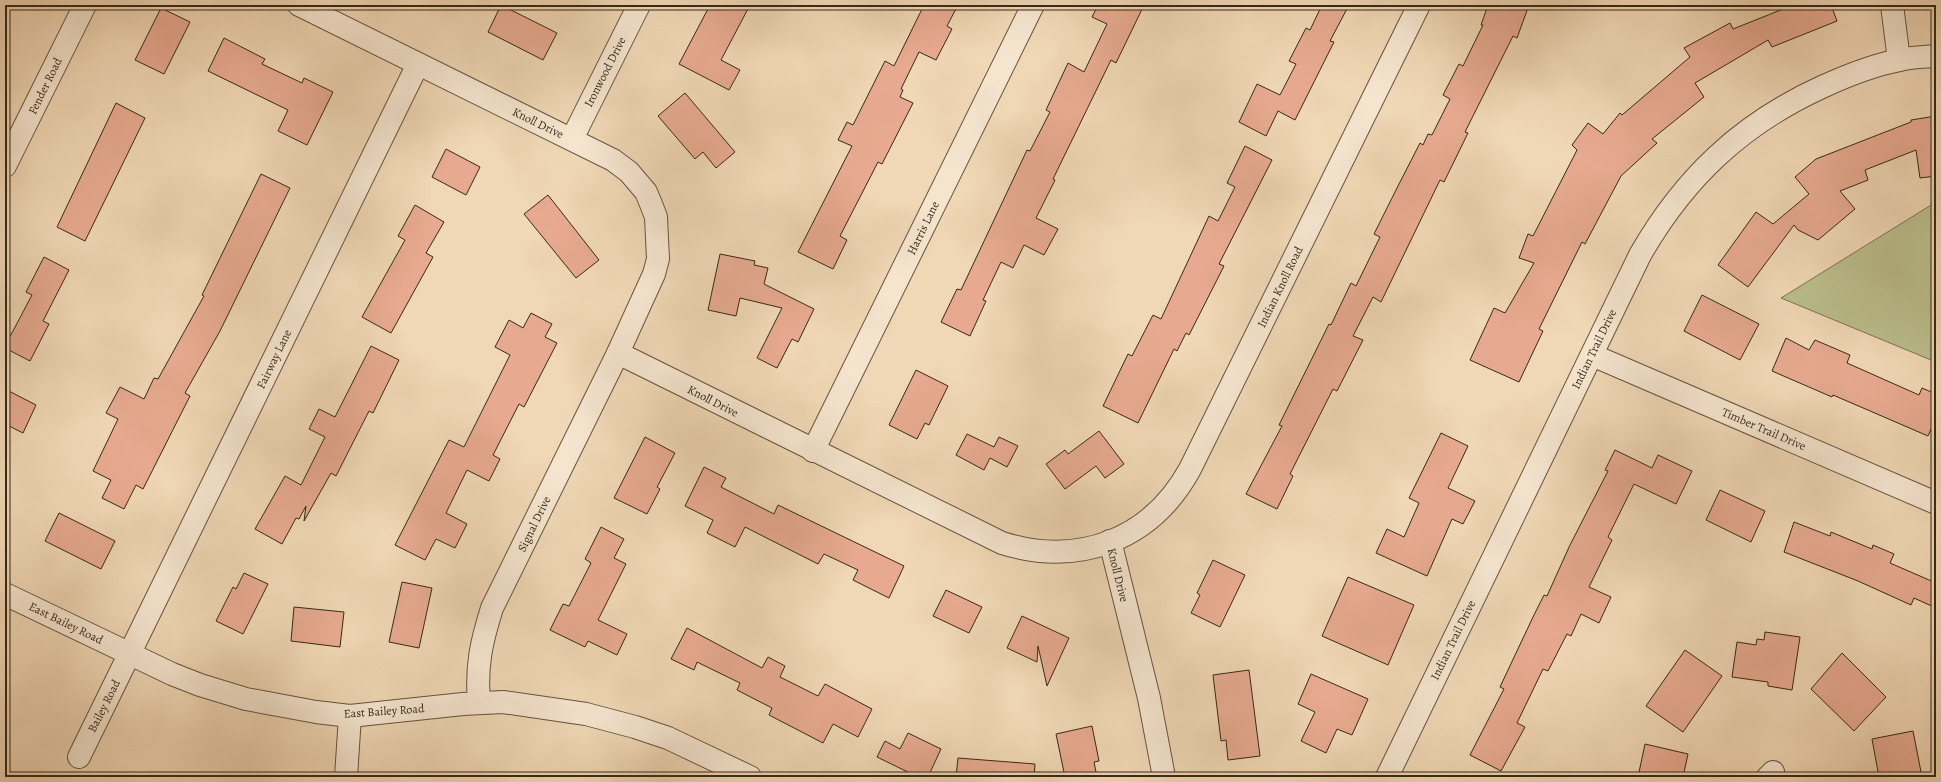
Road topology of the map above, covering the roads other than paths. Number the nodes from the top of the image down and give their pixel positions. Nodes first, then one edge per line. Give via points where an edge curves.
1 (85, 5) edge
2 (299, 5) edge
3 (639, 5) edge
4 (1033, 5) edge
5 (1419, 5) edge
6 (1892, 5) edge
7 (1936, 56) edge
8 (1899, 60) junction
9 (418, 64) junction
10 (572, 139) junction
11 (5, 166) edge
12 (618, 353) junction
13 (1592, 355) junction
14 (813, 451) junction
15 (1936, 503) edge
16 (1110, 541) junction
17 (5, 594) edge
18 (130, 655) junction
19 (478, 703) junction
20 (350, 716) junction
21 (79, 757) dead end
22 (346, 777) edge
23 (750, 777) edge
24 (1164, 777) edge
25 (1387, 777) edge

1 - 11 street, Fender Road
2 - 9 street, Knoll Drive
3 - 10 street, Ironwood Drive
4 - 14 street, Harris Lane
5 - 16 street, Indian Knoll Road via 1179,490 1156,515
6 - 8 street
7 - 8 street, Indian Trail Drive
8 - 13 street, Indian Trail Drive via 1845,77 1795,100 1756,123 1728,145 1692,180 1653,231
9 - 10 street, Knoll Drive
9 - 18 street, Fairway Lane
10 - 12 street, Knoll Drive via 613,160 629,172 646,192 656,217 658,259 654,274
12 - 14 street, Knoll Drive
12 - 19 street, Signal Drive via 492,608 477,667
13 - 15 street, Timber Trail Drive
13 - 25 street, Indian Trail Drive
14 - 16 street, Knoll Drive via 1015,547 1067,552 1091,548
16 - 24 street, Knoll Drive via 1149,698
17 - 18 street, East Bailey Road
18 - 20 street, East Bailey Road via 200,685 246,699
18 - 21 street, Bailey Road
19 - 20 street, East Bailey Road
19 - 23 street, East Bailey Road via 503,702 586,714 635,727 668,738
20 - 22 street

